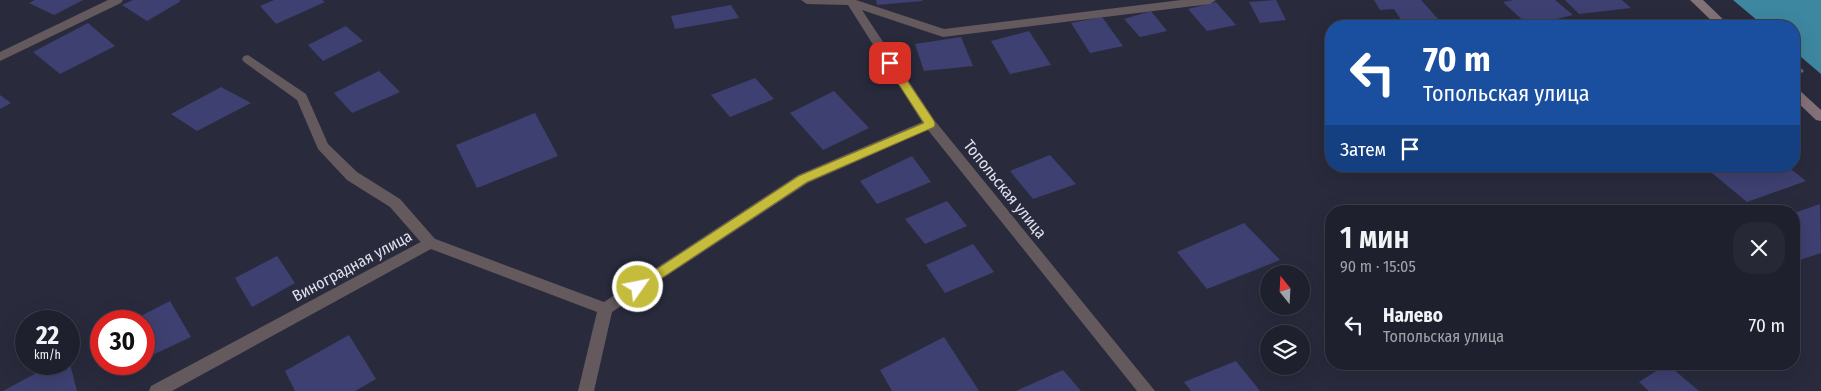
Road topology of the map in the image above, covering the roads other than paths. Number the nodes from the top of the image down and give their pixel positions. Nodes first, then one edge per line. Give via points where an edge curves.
1 (117, 0) edge
2 (807, 0) edge
3 (1210, 0) edge
4 (1696, 0) edge
5 (850, 1) edge
6 (1718, 20) edge
7 (0, 57) edge
8 (248, 59) dead end
9 (1800, 98) edge
10 (1821, 117) edge
11 (930, 124) junction
12 (430, 243) junction
13 (605, 309) junction
14 (157, 391) edge
15 (586, 391) edge
16 (1147, 391) edge

1 - 7 street
2 - 5 street
3 - 5 street via 943,32
4 - 6 main road
5 - 11 street, Топольская улица
8 - 12 street via 302,96 323,146 352,176 395,203
9 - 10 main road
11 - 13 street via 803,179
11 - 16 street, Топольская улица
12 - 13 street, Виноградная улица
12 - 14 street, Виноградная улица
13 - 15 street

